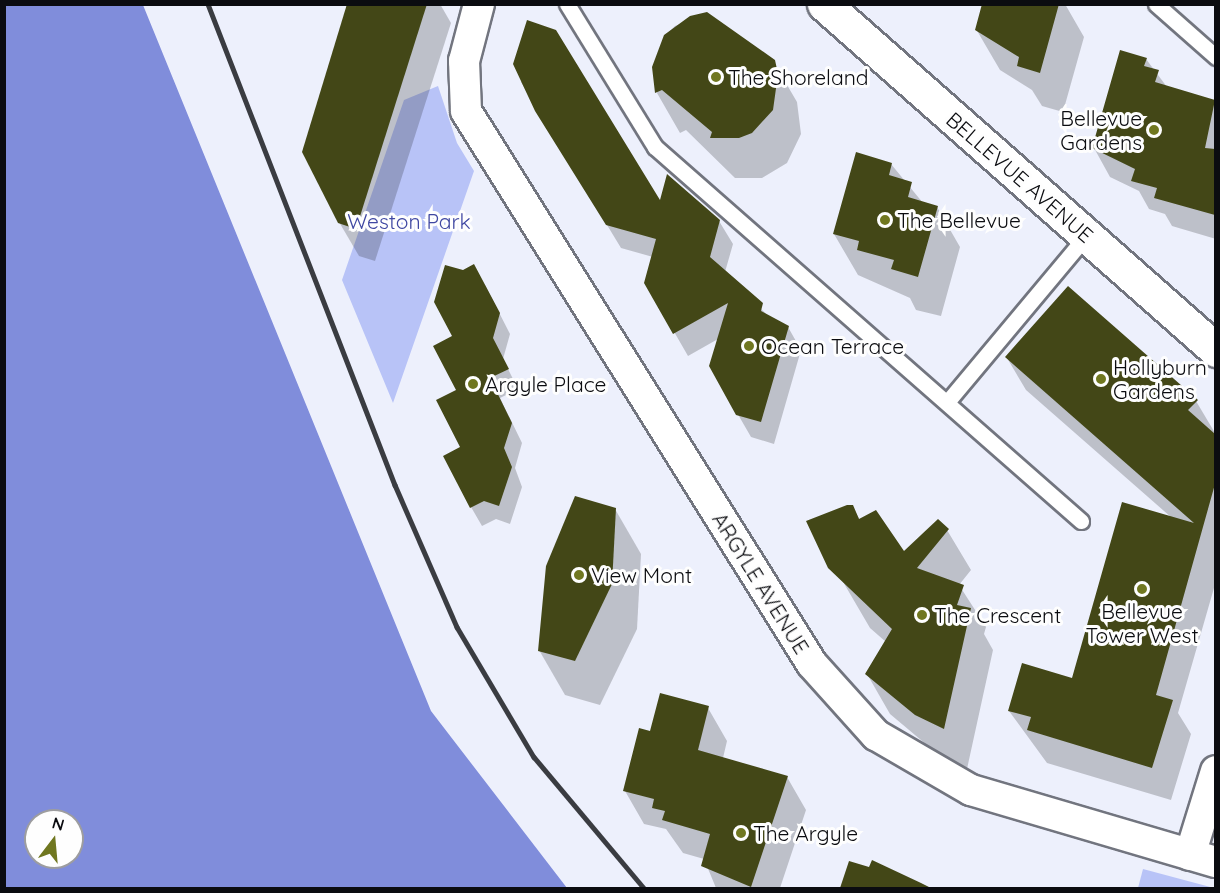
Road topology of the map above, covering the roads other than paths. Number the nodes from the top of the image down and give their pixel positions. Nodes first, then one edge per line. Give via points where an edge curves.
1 (479, 4) edge
2 (567, 4) edge
3 (824, 4) edge
4 (1156, 4) edge
5 (1215, 57) edge
6 (1086, 236) junction
7 (1215, 350) edge
8 (948, 400) junction
9 (1081, 521) dead end
10 (1215, 771) edge
11 (1203, 859) edge

1 - 11 street, ARGYLE AVENUE via 463,70 466,111 812,664 876,735 971,790
2 - 8 lane via 655,147
3 - 6 street, BELLEVUE AVENUE
4 - 5 lane
6 - 7 street, BELLEVUE AVENUE
6 - 8 lane
8 - 9 lane
10 - 11 street

